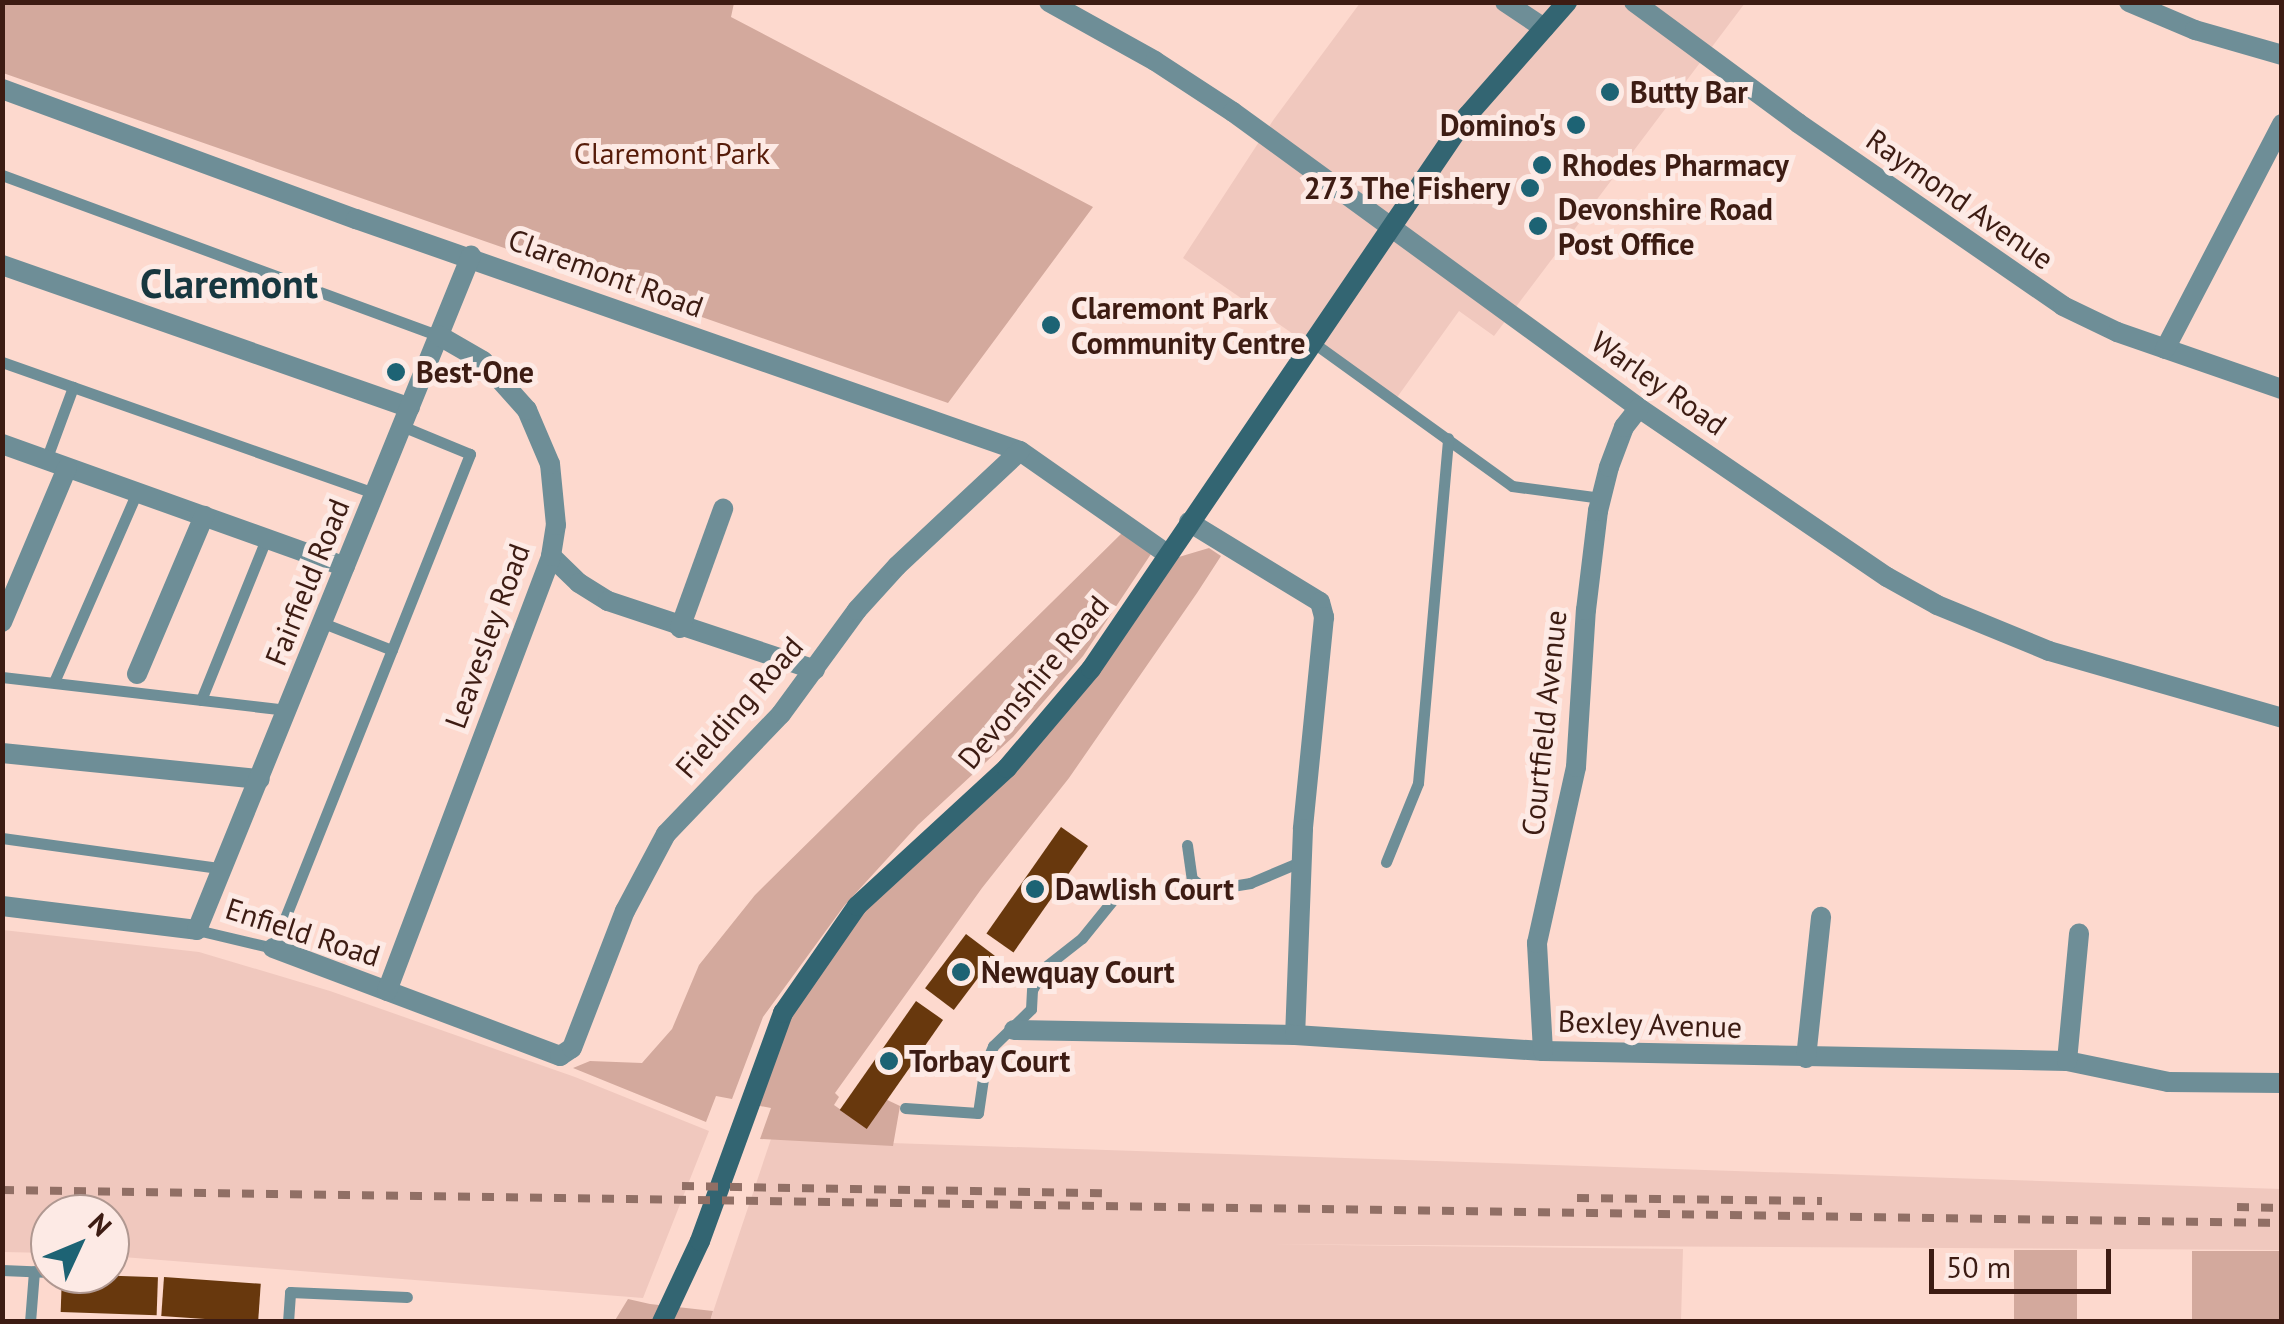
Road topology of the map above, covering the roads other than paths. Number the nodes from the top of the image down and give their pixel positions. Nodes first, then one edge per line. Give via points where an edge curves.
1 (1049, 2) edge
2 (1504, 2) edge
3 (1567, 2) edge
4 (1634, 2) edge
5 (2128, 2) edge
6 (1544, 28) junction
7 (2282, 56) edge
8 (2, 90) edge
9 (2282, 124) edge
10 (2, 175) edge
11 (1389, 226) junction
12 (470, 256) junction
13 (2, 265) edge
14 (438, 335) junction
15 (1311, 342) junction
16 (2165, 348) junction
17 (2, 362) edge
18 (73, 387) junction
19 (2282, 389) edge
20 (1639, 408) junction
21 (406, 417) junction
22 (1448, 438) junction
23 (2, 444) edge
24 (1020, 452) junction
25 (46, 460) junction
26 (67, 468) junction
27 (137, 492) junction
28 (375, 494) junction
29 (1602, 498) junction
30 (723, 509) dead end
31 (204, 516) junction
32 (1189, 522) junction
33 (266, 539) junction
34 (1167, 554) junction
35 (550, 556) junction
36 (345, 567) junction
37 (2, 622) edge
38 (323, 623) junction
39 (680, 628) junction
40 (392, 650) junction
41 (814, 670) junction
42 (137, 674) dead end
43 (2, 676) edge
44 (54, 682) junction
45 (200, 700) junction
46 (288, 710) junction
47 (2282, 718) edge
48 (2, 753) edge
49 (260, 778) junction
50 (2, 838) edge
51 (1188, 844) dead end
52 (1302, 861) junction
53 (1386, 862) dead end
54 (224, 869) junction
55 (1112, 901) dead end
56 (2, 906) edge
57 (1821, 917) dead end
58 (197, 930) junction
59 (2080, 934) dead end
60 (272, 948) junction
61 (387, 991) junction
62 (1014, 1030) junction
63 (1295, 1035) junction
64 (572, 1048) joint
65 (1543, 1051) junction
66 (1806, 1058) junction
67 (2068, 1061) junction
68 (2282, 1083) edge
69 (905, 1108) dead end
70 (2, 1270) edge
71 (30, 1271) edge
72 (32, 1294) edge
73 (407, 1297) dead end
74 (30, 1322) edge
75 (288, 1322) edge
76 (662, 1322) edge

1 - 11 street, Warley Road via 1155,60
2 - 6 street
3 - 6 main road, Devonshire Road
4 - 16 street, Raymond Avenue via 1995,262 2063,306
5 - 7 street
6 - 11 main road, Devonshire Road via 1466,116
8 - 12 street, Claremont Road
9 - 16 street
10 - 14 lane
11 - 15 main road, Devonshire Road
11 - 20 street, Warley Road
12 - 14 street, Fairfield Road
12 - 24 street, Claremont Road
13 - 21 street
14 - 21 street, Fairfield Road
14 - 35 street, Leavesley Road via 483,361 540,435 556,492
15 - 22 lane
15 - 32 main road, Devonshire Road
16 - 19 street, Raymond Avenue
17 - 18 lane
18 - 25 lane
18 - 28 lane
20 - 29 street, Courtfield Avenue via 1624,426
20 - 47 street, Warley Road via 1937,605 2050,651
21 - 28 street, Fairfield Road
21 - 40 lane via 470,454
22 - 29 lane via 1512,486
22 - 53 lane via 1418,783
23 - 25 street
24 - 34 street, Claremont Road
24 - 41 street, Fielding Road via 897,566
25 - 26 street
26 - 27 street
26 - 37 street
27 - 31 street
27 - 44 lane
28 - 36 street, Fairfield Road
29 - 65 street, Courtfield Avenue via 1586,610 1576,768 1537,943
30 - 39 street
31 - 33 street
31 - 42 street
32 - 34 main road, Devonshire Road
32 - 52 street via 1320,602 1324,617
33 - 36 street
33 - 45 lane
34 - 76 main road, Devonshire Road via 1129,618 1055,712 1007,768 856,906 783,1013 700,1240
35 - 39 street via 608,600
35 - 61 street, Leavesley Road
36 - 38 street, Fairfield Road
38 - 40 lane
38 - 46 street, Fairfield Road
39 - 41 street
40 - 60 lane
41 - 64 street, Fielding Road via 666,834 636,886
43 - 44 lane
44 - 45 lane
45 - 46 lane
46 - 49 street, Fairfield Road
48 - 49 street
49 - 54 street, Fairfield Road
50 - 54 lane
51 - 52 lane via 1192,879 1207,890 1250,883
52 - 63 street
54 - 58 street, Fairfield Road
55 - 62 lane via 1082,938 1045,967 1032,990 1031,1010
56 - 58 street, Enfield Road
57 - 66 street
58 - 60 lane, Enfield Road
59 - 67 street
60 - 61 street, Enfield Road
61 - 64 street, Enfield Road via 560,1056
62 - 63 street, Bexley Avenue
62 - 69 lane via 993,1046 978,1113
63 - 65 street, Bexley Avenue
65 - 66 street, Bexley Avenue
66 - 67 street, Bexley Avenue
67 - 68 street, Bexley Avenue via 2168,1082
70 - 71 lane
72 - 74 lane
73 - 75 lane via 290,1292

